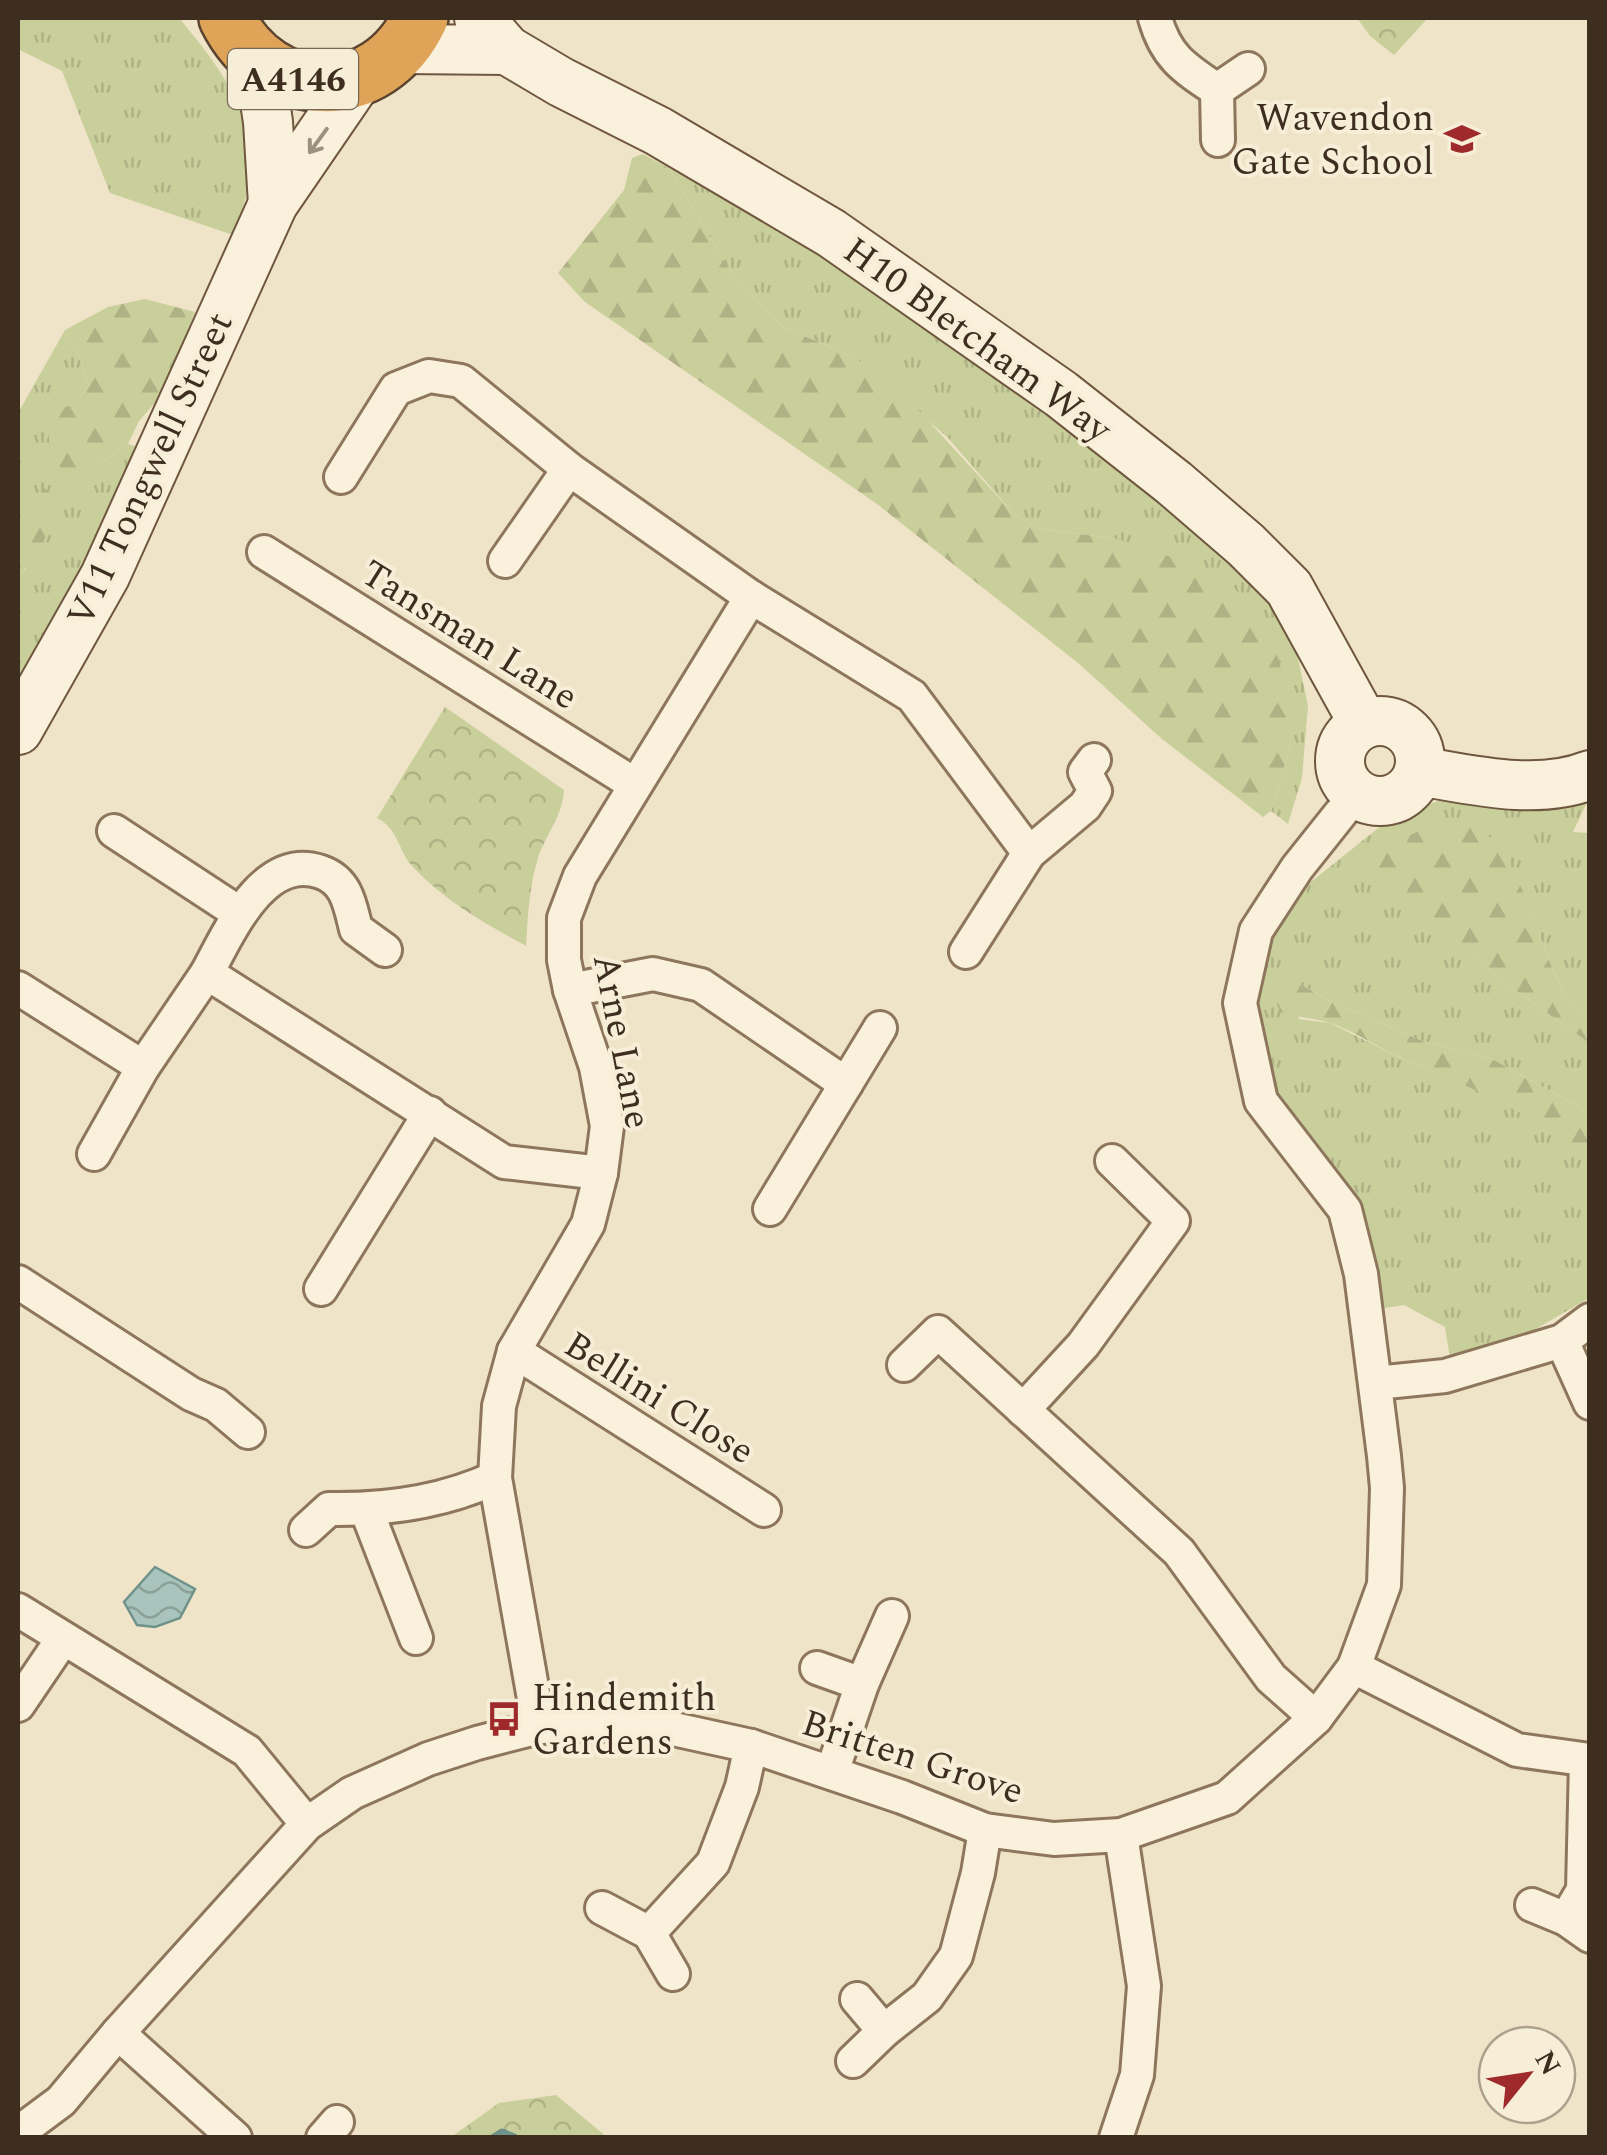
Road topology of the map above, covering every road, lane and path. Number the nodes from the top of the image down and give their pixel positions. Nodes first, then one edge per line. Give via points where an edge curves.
1 (1155, 18) edge
2 (234, 34) edge
3 (493, 34) edge
4 (394, 48) edge
5 (1248, 69) dead end
6 (1216, 90) junction
7 (1218, 140) dead end
8 (273, 204) junction
9 (569, 469) junction
10 (341, 477) dead end
11 (264, 552) dead end
12 (505, 561) dead end
13 (751, 597) junction
14 (1364, 724) junction
15 (18, 730) edge
16 (1094, 760) dead end
17 (1419, 771) junction
18 (1590, 776) edge
19 (634, 784) junction
20 (1356, 794) junction
21 (114, 831) dead end
22 (1029, 854) junction
23 (239, 914) junction
24 (384, 950) dead end
25 (966, 952) dead end
26 (207, 973) junction
27 (18, 988) edge
28 (570, 990) junction
29 (880, 1028) dead end
30 (143, 1068) junction
31 (846, 1084) junction
32 (430, 1113) junction
33 (94, 1154) dead end
34 (1112, 1161) dead end
35 (602, 1173) junction
36 (770, 1209) dead end
37 (321, 1290) dead end
38 (20, 1291) edge
39 (1590, 1320) edge
40 (1562, 1341) junction
41 (514, 1350) junction
42 (904, 1365) dead end
43 (1376, 1384) junction
44 (1590, 1403) edge
45 (1023, 1410) junction
46 (248, 1432) dead end
47 (495, 1478) junction
48 (366, 1509) junction
49 (764, 1510) dead end
50 (306, 1530) dead end
51 (18, 1610) edge
52 (892, 1616) dead end
53 (416, 1638) dead end
54 (62, 1640) junction
55 (1354, 1667) junction
56 (817, 1668) dead end
57 (862, 1684) junction
58 (18, 1706) edge
59 (1316, 1718) junction
60 (540, 1727) junction
61 (751, 1746) junction
62 (1588, 1760) edge
63 (832, 1772) junction
64 (308, 1824) junction
65 (985, 1830) junction
66 (1120, 1836) junction
67 (1532, 1905) dead end
68 (602, 1908) dead end
69 (1578, 1928) edge
70 (648, 1933) junction
71 (672, 1974) dead end
72 (857, 2000) dead end
73 (884, 2030) junction
74 (118, 2032) junction
75 (852, 2061) dead end
76 (18, 2133) edge
77 (235, 2138) edge
78 (1116, 2138) edge

1 - 6 street via 1163,45
2 - 4 highway, A4146 via 282,75 308,83 334,83
2 - 8 street, V11 Tongwell Street via 268,122
3 - 4 street, H10 Bletcham Way
3 - 14 street, H10 Bletcham Way via 561,82 831,233 1174,482 1289,588
4 -> 8 street, V11 Tongwell Street
5 - 6 street
6 - 7 street
8 - 15 street, V11 Tongwell Street via 104,576
9 - 10 street via 461,382 429,376 383,390
9 - 12 street
9 - 13 street
11 - 19 street, Tansman Lane
13 - 19 street, Arne Lane
13 - 22 street via 912,696
14 - 17 street via 1400,727 1417,746
14 - 20 street via 1341,751 1342,775
16 - 22 street via 1085,772 1095,791 1085,806
17 - 18 street via 1494,784 1567,784
17 - 20 street via 1394,799
19 - 28 street, Arne Lane via 580,876 564,918
20 - 43 street, Britten Grove via 1256,931 1240,1003 1261,1100 1345,1210
21 - 23 street
22 - 25 street
23 - 24 street via 276,875 301,866 328,874 347,892 356,929
23 - 26 street
26 - 30 street
26 - 32 street
27 - 30 street
28 - 31 street via 653,974 701,985
28 - 35 street, Arne Lane via 607,1126
29 - 31 street
30 - 33 street
31 - 36 street
32 - 35 street via 504,1162
32 - 37 street
34 - 45 street via 1173,1222 1083,1345
35 - 41 street, Arne Lane via 588,1224
38 - 46 street via 216,1405
39 - 40 street
40 - 43 street via 1445,1376
40 - 44 street
41 - 47 street, Arne Lane via 498,1406
41 - 49 street, Bellini Close
42 - 45 street via 938,1332
43 - 55 street, Britten Grove via 1387,1488 1384,1584
45 - 59 street via 1179,1552 1271,1678
47 - 48 street via 459,1494
47 - 60 street, Arne Lane
48 - 50 street via 328,1509
48 - 53 street
51 - 54 street
52 - 57 street
54 - 58 street
54 - 64 street via 247,1752
55 - 59 street, Britten Grove
55 - 62 street via 1517,1750
56 - 57 street
57 - 63 street
59 - 66 street, Britten Grove via 1227,1798
60 - 61 street, Britten Grove via 646,1723
60 - 64 street, Britten Grove via 428,1759 352,1793
61 - 63 street, Britten Grove
61 - 70 street via 713,1863
62 - 69 street
63 - 65 street, Britten Grove
64 - 74 street, Britten Grove
65 - 66 street, Britten Grove via 1054,1840
65 - 73 street via 956,1956 927,1997
66 - 78 street via 1144,1986 1137,2075
67 - 69 street
68 - 70 street
70 - 71 street
72 - 73 street
73 - 75 street
74 - 76 street, Britten Grove via 61,2101
74 - 77 street

